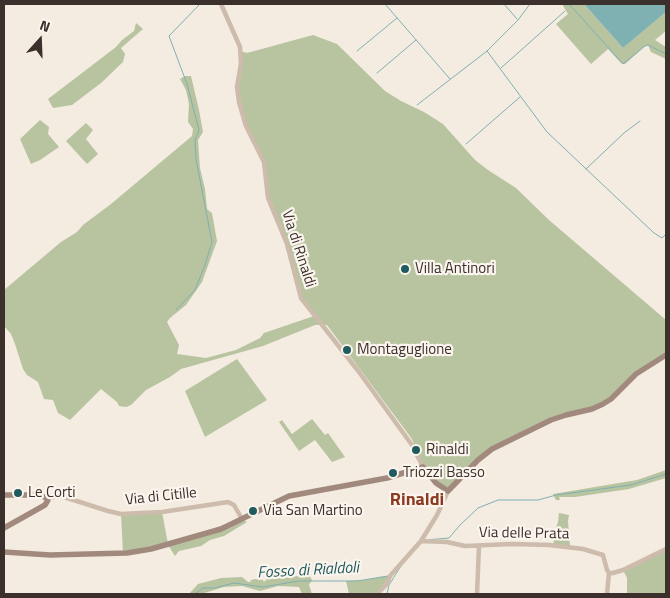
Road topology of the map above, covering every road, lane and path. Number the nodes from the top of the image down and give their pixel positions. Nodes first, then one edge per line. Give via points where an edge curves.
1 (221, 4) edge
2 (666, 355) edge
3 (424, 467) junction
4 (448, 491) junction
5 (4, 495) edge
6 (46, 498) junction
7 (242, 519) junction
8 (4, 528) edge
9 (421, 541) junction
10 (479, 546) junction
11 (666, 549) edge
12 (4, 552) edge
13 (609, 573) junction
14 (376, 594) edge
15 (477, 594) edge
16 (606, 594) edge

1 - 3 street, Via di Rinaldi via 240,48 239,102 246,126 264,162 268,198 287,244 301,298 370,386
2 - 4 street via 640,370 603,404 551,420 492,449
3 - 4 street, Via di Rinaldi via 436,483
3 - 7 street via 387,478 290,496
4 - 9 street
5 - 6 street via 40,495
6 - 7 street, Via di Citille via 61,496 119,514 162,512 228,502
6 - 8 street via 44,505
7 - 12 street via 221,529 127,553
9 - 10 street, Via delle Prata
9 - 14 street
10 - 13 street, Via delle Prata via 549,544 583,549 603,555
10 - 15 street
11 - 13 street via 623,570
13 - 16 street

